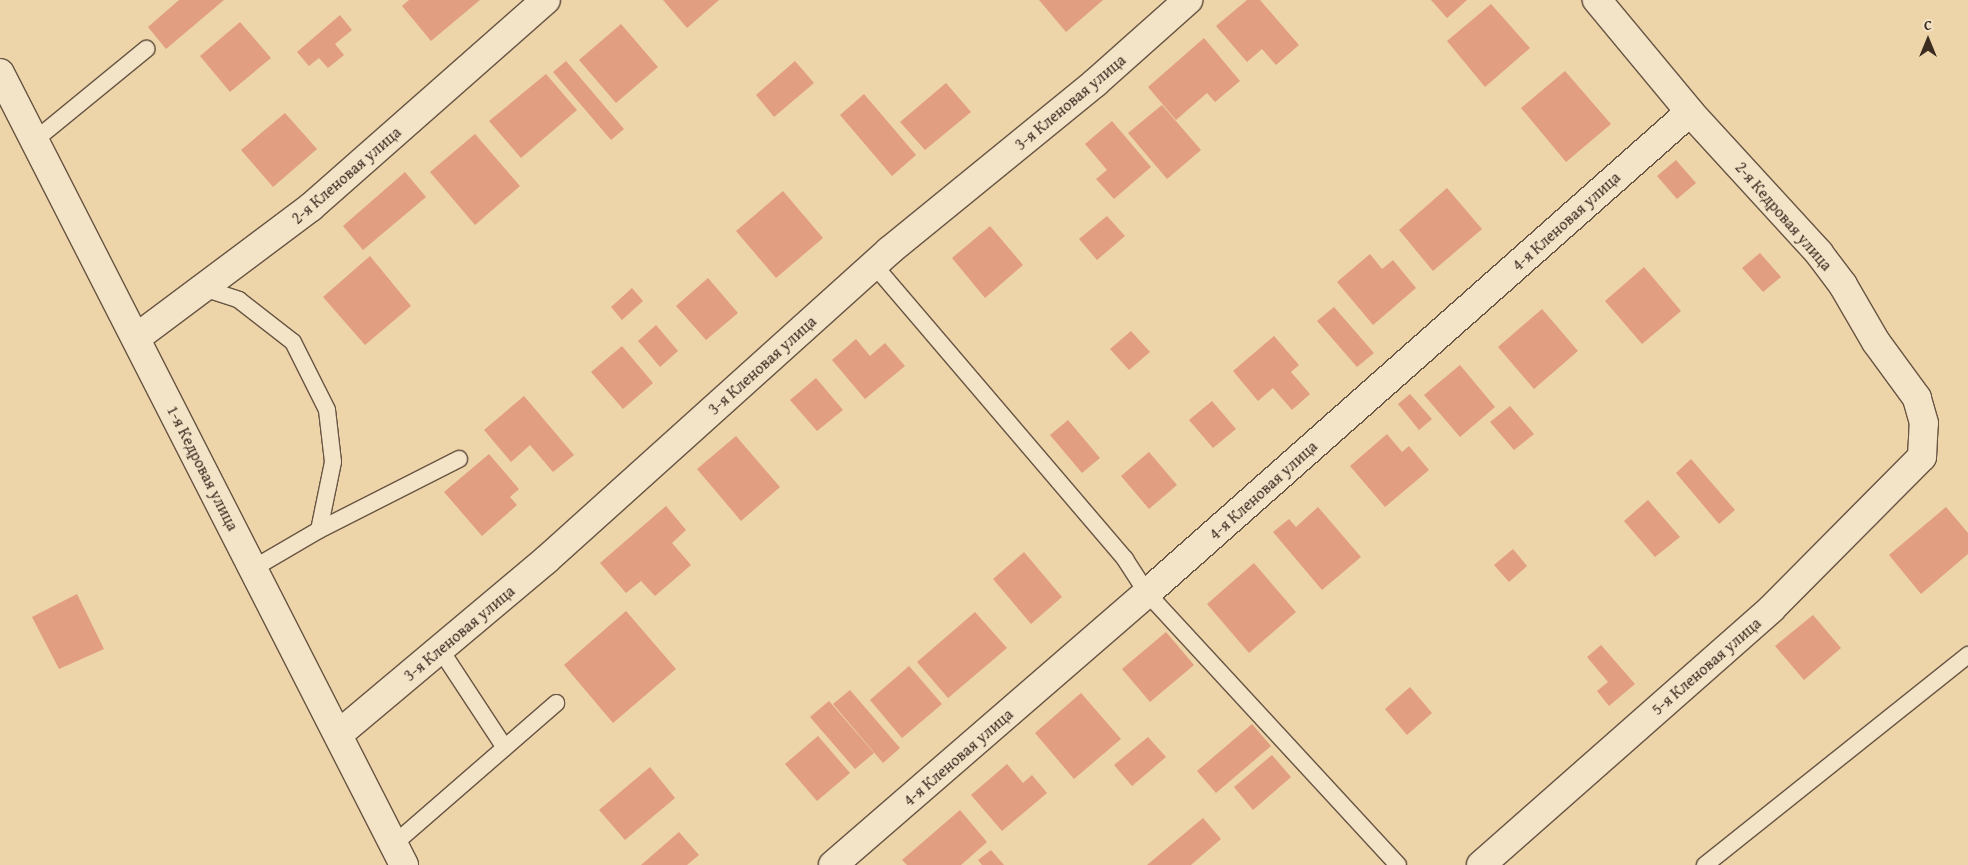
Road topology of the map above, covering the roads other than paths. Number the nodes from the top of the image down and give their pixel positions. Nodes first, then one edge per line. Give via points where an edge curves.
1 (546, 0) edge
2 (1188, 0) edge
3 (1598, 0) edge
4 (146, 49) dead end
5 (0, 73) edge
6 (1690, 112) junction
7 (35, 140) junction
8 (874, 265) junction
9 (203, 288) junction
10 (136, 338) junction
11 (1922, 457) joint
12 (459, 459) dead end
13 (319, 530) junction
14 (254, 568) junction
15 (1147, 593) junction
16 (440, 649) junction
17 (1968, 655) edge
18 (556, 703) dead end
19 (340, 733) junction
20 (505, 748) junction
21 (399, 855) edge
22 (833, 865) edge
23 (1398, 865) edge
24 (1481, 865) edge
25 (1705, 865) edge

1 - 9 street, 2-я Кленовая улица via 311,207
2 - 8 street, 3-я Кленовая улица via 1095,83
3 - 6 street, 2-я Кедровая улица
4 - 7 lane
5 - 7 street, 1-я Кедровая улица
6 - 11 street, 2-я Кедровая улица via 1791,221 1843,285 1876,342 1917,398 1924,423
6 - 15 street, 4-я Кленовая улица
7 - 10 street, 1-я Кедровая улица
8 - 15 lane via 1125,559
8 - 16 street, 3-я Кленовая улица via 553,553
9 - 10 street, 2-я Кленовая улица
9 - 13 lane via 239,300 293,342 327,410 333,462
10 - 14 street, 1-я Кедровая улица
11 - 24 street, 5-я Кленовая улица via 1771,609
12 - 13 lane
13 - 14 lane
14 - 19 street, 1-я Кедровая улица
15 - 22 street, 4-я Кленовая улица
15 - 23 lane
16 - 19 street, 3-я Кленовая улица
16 - 20 lane
17 - 25 lane
18 - 20 lane
19 - 21 street, 1-я Кедровая улица
20 - 21 lane

